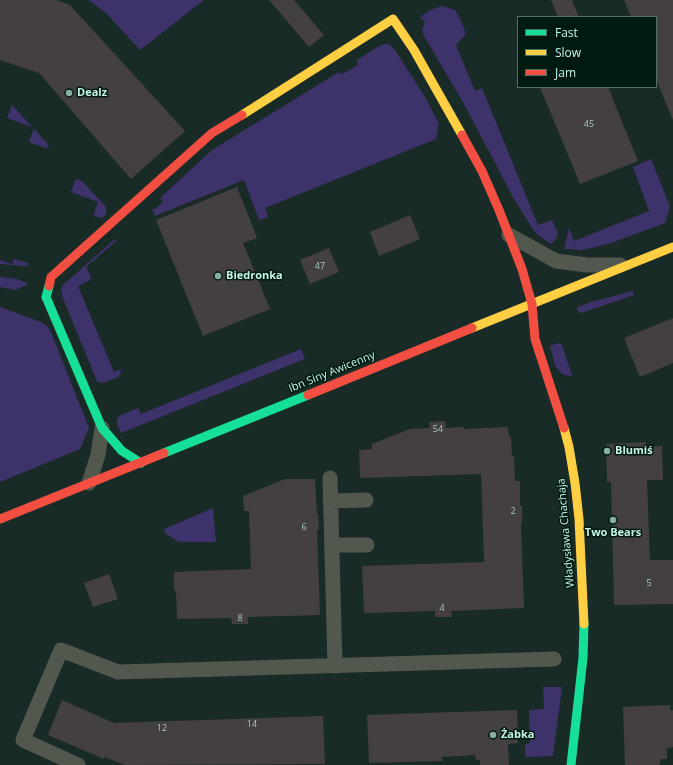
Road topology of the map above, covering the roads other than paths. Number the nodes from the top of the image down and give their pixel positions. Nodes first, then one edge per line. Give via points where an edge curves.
1 (509, 235) junction
2 (673, 247) edge
3 (627, 265) junction
4 (532, 304) junction
5 (102, 428) junction
6 (141, 463) junction
7 (330, 478) dead end
8 (89, 483) junction
9 (366, 500) dead end
10 (330, 501) junction
11 (0, 520) edge
12 (332, 545) junction
13 (367, 545) dead end
14 (554, 659) dead end
15 (335, 666) junction
16 (78, 765) edge
17 (571, 765) edge

1 - 3 street via 556,261 587,265
1 - 4 street, Władysława Chachaja
1 - 5 street, Władysława Chachaja via 500,210 469,146 393,19 212,133 51,277 46,297
2 - 3 street, Ibn Siny Awicenny
3 - 4 street, Ibn Siny Awicenny
4 - 6 street, Ibn Siny Awicenny
4 - 17 street, Władysława Chachaja via 535,340 569,447 580,519 583,658
5 - 6 street via 122,451
5 - 8 street via 98,456
6 - 8 street, Ibn Siny Awicenny
7 - 10 street
8 - 11 street, Ibn Siny Awicenny
9 - 10 street
10 - 12 street
12 - 13 street
12 - 15 street
14 - 15 street
15 - 16 street via 118,672 61,650 23,740

